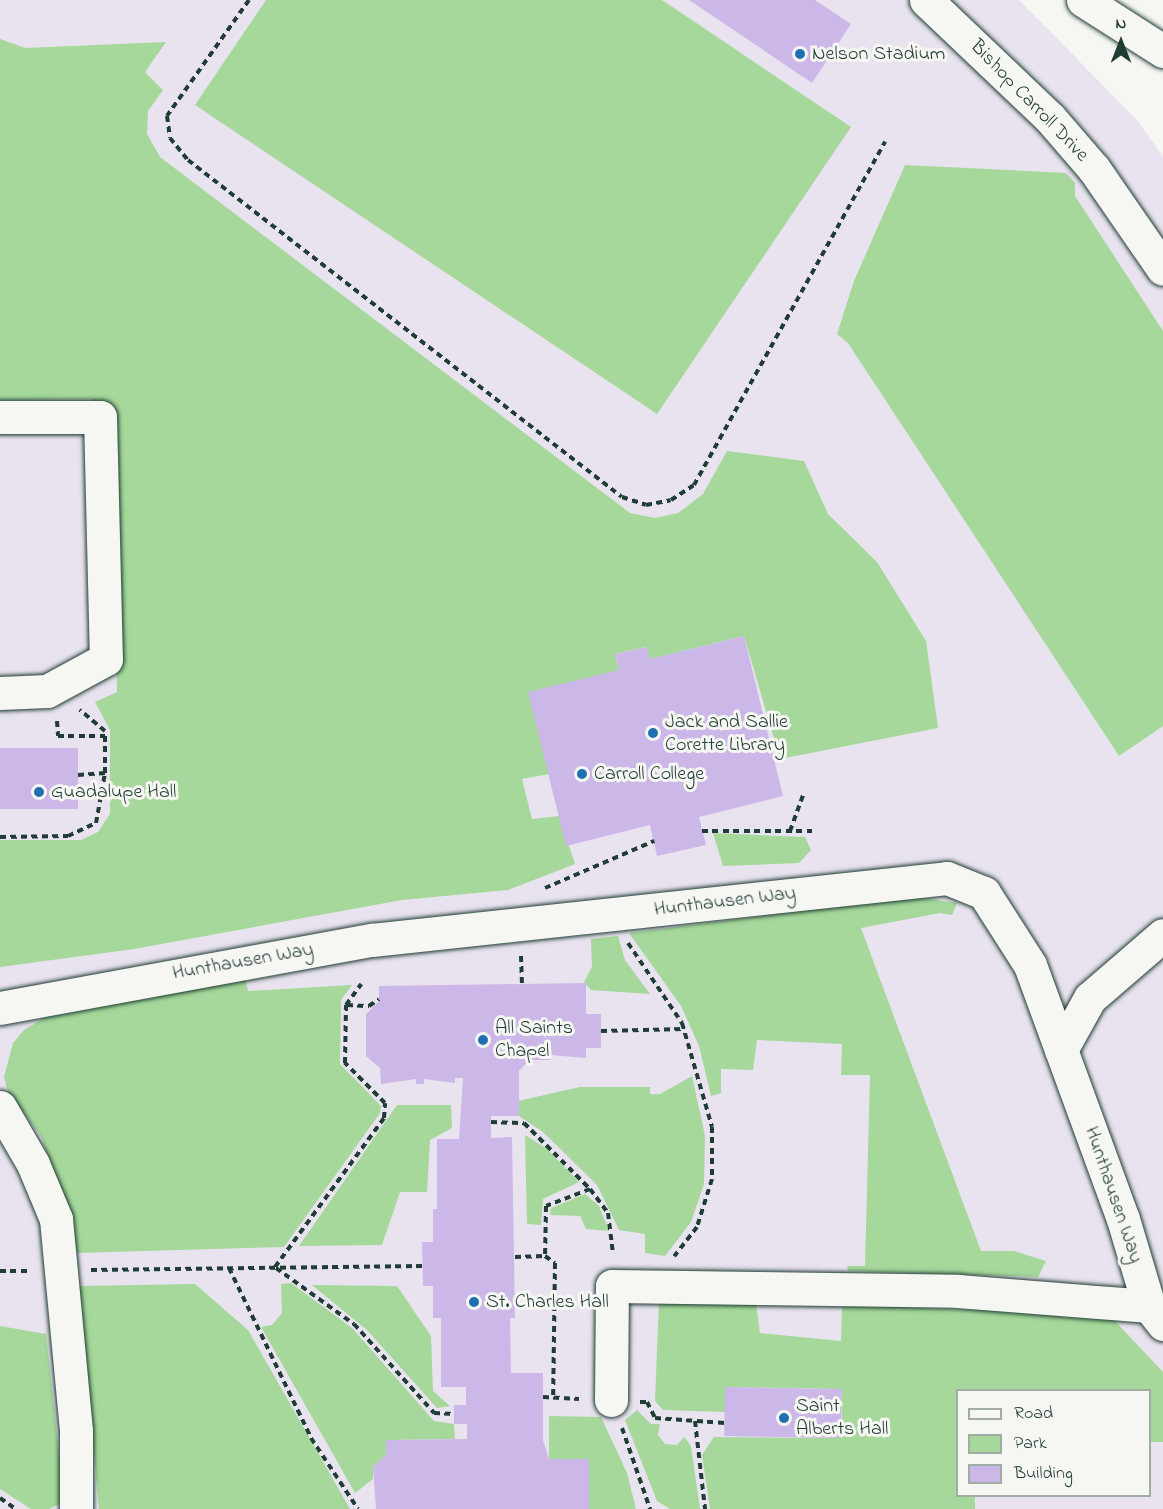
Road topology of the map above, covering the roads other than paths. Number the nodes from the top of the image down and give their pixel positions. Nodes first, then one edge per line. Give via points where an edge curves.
1 (926, 0) edge
2 (1083, 0) edge
3 (1163, 51) edge
4 (1163, 269) edge
5 (0, 417) edge
6 (0, 693) edge
7 (1163, 935) edge
8 (0, 1008) edge
9 (1061, 1050) junction
10 (0, 1107) edge
11 (1156, 1315) edge
12 (611, 1400) road end
13 (76, 1509) edge

1 - 4 street, Bishop Carroll Drive via 1050,118 1094,169
2 - 3 street
5 - 6 street via 100,417 106,659 47,692
7 - 9 street via 1090,998
8 - 9 street, Hunthausen Way via 372,940 947,878 984,893 1006,924 1030,965
9 - 11 street, Hunthausen Way
10 - 13 street via 33,1164 56,1219 76,1431
11 - 12 street via 958,1291 612,1286

